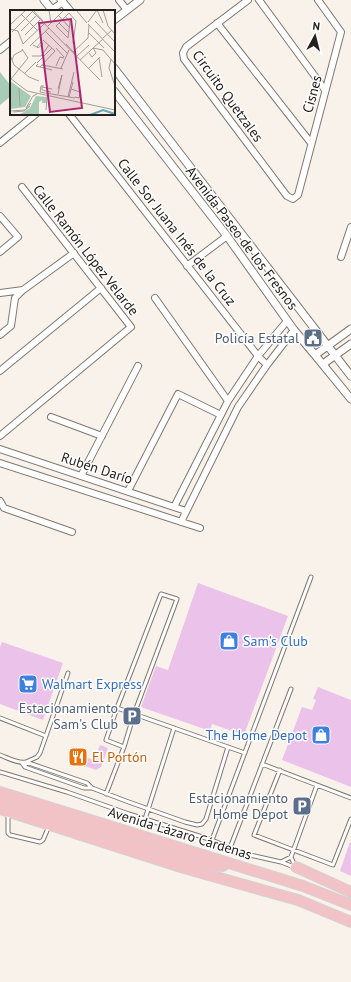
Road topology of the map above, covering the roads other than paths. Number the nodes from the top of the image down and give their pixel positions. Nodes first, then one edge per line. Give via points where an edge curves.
1 (44, 0) edge
2 (119, 0) edge
3 (140, 0) edge
4 (248, 0) edge
5 (259, 0) edge
6 (318, 0) edge
7 (62, 1) edge
8 (52, 10) edge
9 (69, 10) edge
10 (127, 10) junction
11 (115, 19) edge
12 (217, 23) junction
13 (10, 42) edge
14 (0, 50) edge
15 (115, 69) edge
16 (325, 90) junction
17 (115, 91) edge
18 (35, 115) edge
19 (70, 115) edge
20 (0, 143) edge
21 (311, 143) junction
22 (22, 187) dead end
23 (293, 199) joint
24 (0, 216) edge
25 (351, 227) edge
26 (227, 236) junction
27 (249, 243) junction
28 (238, 251) junction
29 (0, 252) edge
30 (74, 253) junction
31 (341, 257) dead end
32 (187, 266) junction
33 (101, 288) junction
34 (23, 290) junction
35 (0, 293) edge
36 (155, 298) dead end
37 (287, 321) junction
38 (351, 329) edge
39 (294, 330) junction
40 (0, 335) edge
41 (351, 344) edge
42 (327, 346) junction
43 (316, 355) junction
44 (336, 355) junction
45 (258, 356) junction
46 (323, 364) junction
47 (266, 365) junction
48 (138, 366) dead end
49 (0, 371) edge
50 (351, 376) edge
51 (351, 399) edge
52 (228, 401) junction
53 (220, 415) junction
54 (51, 417) dead end
55 (0, 436) edge
56 (102, 436) junction
57 (0, 449) edge
58 (0, 463) edge
59 (81, 476) junction
60 (128, 491) junction
61 (0, 500) edge
62 (174, 507) junction
63 (186, 511) junction
64 (181, 522) junction
65 (200, 528) dead end
66 (72, 532) dead end
67 (311, 577) dead end
68 (68, 673) dead end
69 (291, 689) dead end
70 (117, 708) junction
71 (134, 714) junction
72 (0, 718) edge
73 (174, 728) junction
74 (46, 736) junction
75 (124, 747) junction
76 (228, 747) junction
77 (245, 753) junction
78 (0, 755) edge
79 (26, 762) junction
80 (22, 763) junction
81 (262, 764) junction
82 (25, 767) junction
83 (280, 770) junction
84 (0, 772) edge
85 (317, 785) junction
86 (92, 788) junction
87 (0, 792) edge
88 (106, 794) junction
89 (351, 798) edge
90 (0, 802) edge
91 (148, 808) junction
92 (4, 810) edge
93 (145, 819) junction
94 (351, 819) edge
95 (50, 825) junction
96 (212, 840) junction
97 (230, 848) junction
98 (294, 850) junction
99 (292, 857) junction
100 (281, 862) junction
101 (296, 867) junction
102 (255, 871) junction
103 (351, 892) edge
104 (351, 905) edge
105 (351, 922) edge

1 - 8 street
2 - 10 street
3 - 10 street
4 - 12 street, Circuito Quetzales
5 - 16 street
6 - 16 street, Cisnes via 341,32
7 - 8 street
7 - 9 street
10 - 11 street
12 - 21 street
12 - 23 street, Circuito Quetzales via 186,47 184,59 287,196
13 - 14 street
15 - 27 street, Avenida Paseo de los Fresnos
16 - 21 street, Cisnes
17 - 26 street, Avenida Paseo de los Fresnos
18 - 20 street
19 - 32 street, Calle Sor Juana Inés de la Cruz
21 - 23 street, Cisnes via 298,195
22 - 30 street, Calle Ramón López Velarde
24 - 29 street via 18,237
25 - 31 street
26 - 28 street, Avenida Paseo de los Fresnos
26 - 32 street
27 - 28 street
27 - 42 street, Avenida Paseo de los Fresnos
28 - 37 street, Avenida Paseo de los Fresnos
30 - 33 street, Calle Ramón López Velarde
30 - 34 street
32 - 45 street, Calle Sor Juana Inés de la Cruz
33 - 49 street
33 - 55 street, Calle Ramón López Velarde via 131,327
34 - 35 street
34 - 40 street via 15,298 11,326
36 - 52 street
37 - 39 street, Avenida Paseo de los Fresnos
37 - 45 street
38 - 42 street
39 - 43 street, Avenida Paseo de los Fresnos
39 - 47 street
41 - 44 street
42 - 43 street
42 - 44 street, Avenida Paseo de los Fresnos
43 - 46 street, Avenida Paseo de los Fresnos
44 - 46 street
44 - 50 street, Avenida Paseo de los Fresnos
45 - 47 street, Calle Sor Juana Inés de la Cruz
45 - 52 street
46 - 51 street, Avenida Paseo de los Fresnos
47 - 63 street via 238,407
48 - 56 street
52 - 53 street
53 - 60 street via 178,394
53 - 62 street
54 - 56 street
56 - 59 street
57 - 59 street, Rubén Darío
58 - 64 street, Rubén Darío
59 - 60 street, Rubén Darío
60 - 62 street, Rubén Darío
61 - 66 street via 4,508
62 - 63 street, Rubén Darío
63 - 64 street
64 - 65 street, Rubén Darío
67 - 77 lane
68 - 74 lane
69 - 81 lane
70 - 71 lane
70 - 71 lane via 161,594 177,599
70 - 75 lane via 106,740
71 - 73 lane
71 - 75 lane
72 - 74 lane
73 - 76 lane
73 - 91 lane
74 - 79 lane via 37,757
75 - 88 lane
76 - 77 lane
76 - 91 lane via 206,819 202,824 185,822
77 - 96 lane
78 - 80 lane
79 - 80 lane
79 - 82 lane
79 - 86 lane via 87,783
80 - 82 lane
81 - 83 lane
81 - 97 lane
82 - 86 lane via 84,788
83 - 85 lane
83 - 98 lane via 254,835
84 - 93 lane
85 - 89 lane
85 - 98 lane
86 - 88 lane
87 - 102 highway, Avenida Lázaro Cárdenas
88 - 91 lane
90 - 102 highway via 180,859
91 - 93 lane
92 - 95 highway
92 - 95 lane via 10,835 40,842
93 - 96 lane
94 - 98 lane via 333,865
95 - 105 highway via 184,868 298,900
96 - 97 lane
97 - 100 lane
98 - 99 lane
99 - 100 lane
99 - 101 lane
100 - 101 lane
101 - 103 highway
102 - 104 highway, Avenida Lázaro Cárdenas

